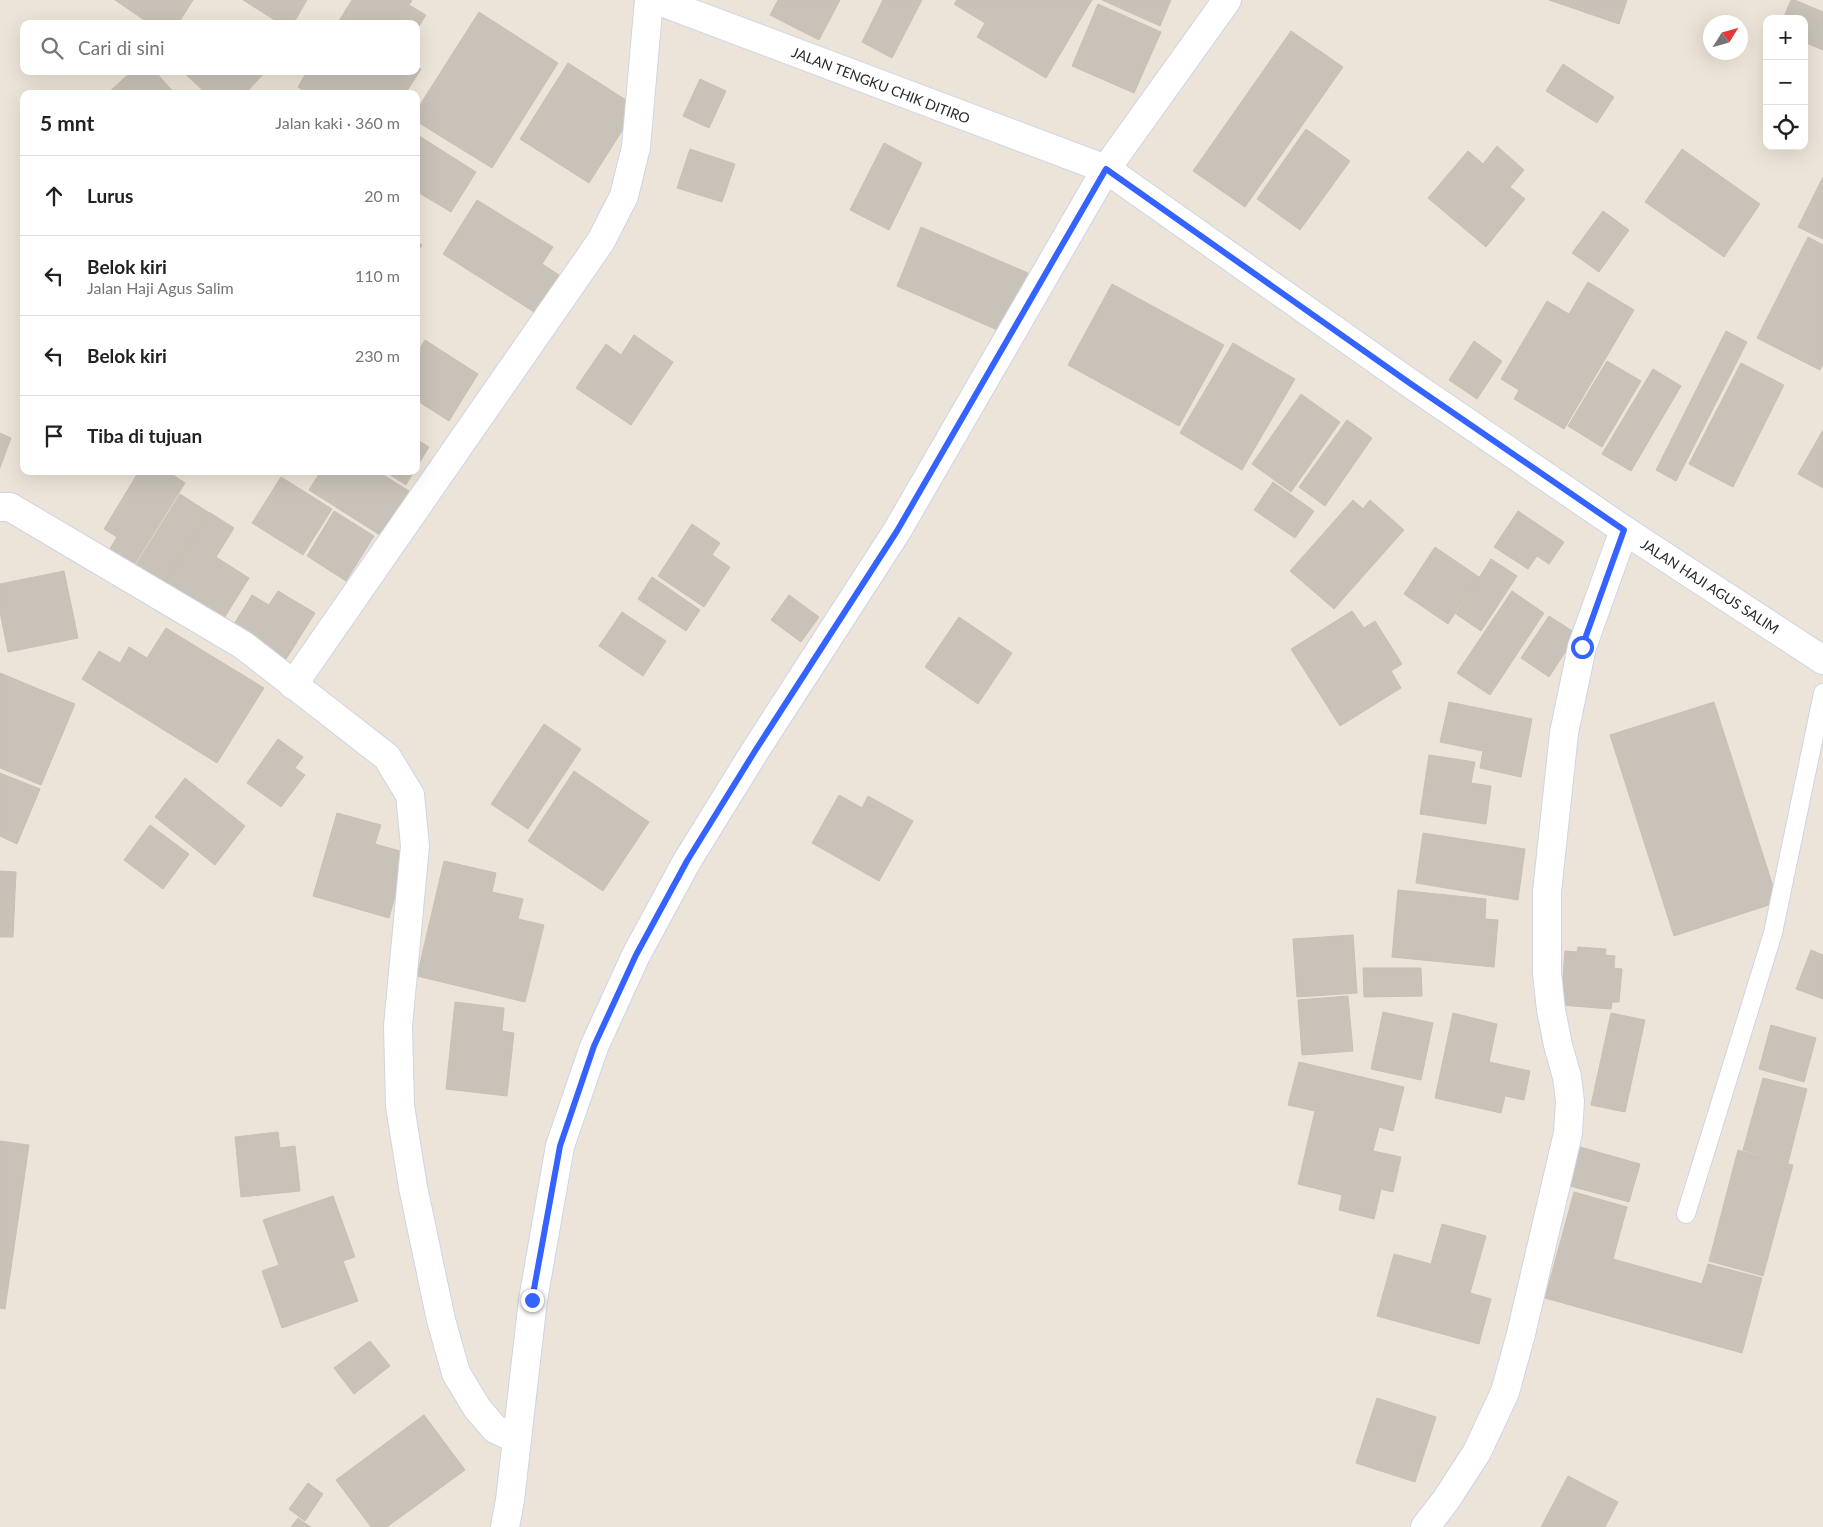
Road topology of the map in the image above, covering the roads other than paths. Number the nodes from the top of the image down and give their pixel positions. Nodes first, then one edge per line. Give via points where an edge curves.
1 (649, 0) edge
2 (656, 0) edge
3 (1227, 0) edge
4 (1106, 169) junction
5 (0, 507) edge
6 (1624, 530) junction
7 (1823, 660) edge
8 (293, 685) junction
9 (1823, 693) edge
10 (1686, 1214) dead end
11 (517, 1439) junction
12 (505, 1527) edge
13 (1426, 1527) edge

1 - 8 street via 636,147 624,196 601,240
2 - 4 street, JALAN TENGKU CHIK DITIRO
3 - 4 street
4 - 6 street, JALAN HAJI AGUS SALIM
4 - 11 street via 897,531 749,759 687,861 636,955 594,1046 560,1146 532,1300
5 - 8 street via 10,507 243,645
6 - 7 street, JALAN HAJI AGUS SALIM
6 - 13 street via 1582,647 1564,733 1547,892 1547,973 1554,1028 1567,1077 1570,1101 1568,1133 1505,1392 1477,1452
8 - 11 street via 387,757 410,795 415,846 398,1026 400,1106 407,1151 439,1310 456,1373 476,1408 495,1430
9 - 10 lane via 1773,933
11 - 12 street

